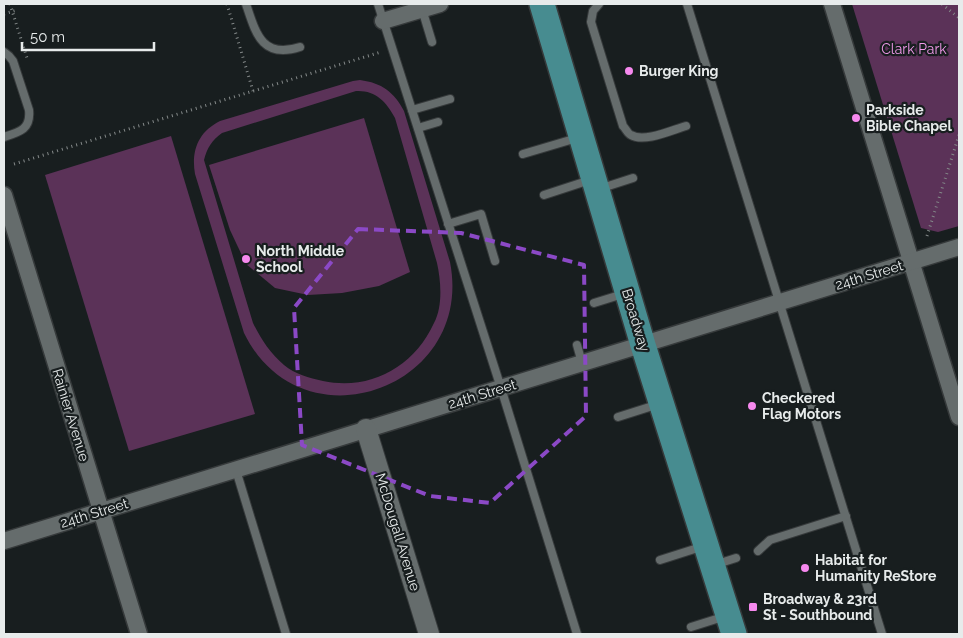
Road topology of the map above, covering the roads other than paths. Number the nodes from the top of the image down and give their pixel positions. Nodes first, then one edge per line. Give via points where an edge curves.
1 (246, 4) edge
2 (378, 4) edge
3 (440, 4) edge
4 (542, 4) edge
5 (599, 4) edge
6 (687, 4) edge
7 (832, 4) edge
8 (422, 9) junction
9 (383, 21) junction
10 (432, 42) dead end
11 (300, 47) dead end
12 (4, 52) edge
13 (450, 99) dead end
14 (412, 110) junction
15 (438, 122) dead end
16 (686, 126) dead end
17 (418, 128) junction
18 (581, 136) junction
19 (4, 137) edge
20 (523, 154) dead end
21 (633, 178) dead end
22 (596, 185) junction
23 (544, 194) dead end
24 (4, 195) edge
25 (448, 224) junction
26 (959, 247) edge
27 (495, 261) dead end
28 (911, 262) junction
29 (628, 292) junction
30 (594, 303) dead end
31 (780, 303) junction
32 (577, 345) dead end
33 (643, 345) junction
34 (582, 363) junction
35 (501, 388) junction
36 (661, 403) junction
37 (618, 417) dead end
38 (959, 417) edge
39 (366, 429) junction
40 (236, 470) junction
41 (101, 511) junction
42 (846, 516) junction
43 (4, 541) edge
44 (758, 551) dead end
45 (709, 555) junction
46 (736, 558) dead end
47 (660, 560) dead end
48 (731, 625) edge
49 (691, 627) dead end
50 (139, 634) edge
51 (286, 634) edge
52 (429, 634) edge
53 (576, 634) edge
54 (882, 634) edge

1 - 11 lane via 262,42 281,51
2 - 9 lane
3 - 8 street
4 - 18 main road, Broadway
5 - 16 lane via 593,11 591,22 623,126 630,135 639,138
6 - 31 lane
7 - 28 street
8 - 9 street
8 - 10 lane
9 - 14 lane
12 - 19 lane via 13,61 30,118 21,131
13 - 14 lane
14 - 17 lane
15 - 17 lane
17 - 25 lane
18 - 20 lane
18 - 22 main road, Broadway
21 - 22 lane
22 - 23 lane
22 - 29 main road, Broadway
24 - 41 street, Rainier Avenue
25 - 27 lane via 481,214
25 - 35 lane
26 - 28 street, 24th Street
28 - 31 street, 24th Street
28 - 38 street
29 - 30 lane
29 - 33 main road, Broadway
31 - 33 street, 24th Street
31 - 42 lane
32 - 34 lane
33 - 34 street, 24th Street
33 - 36 main road, Broadway
34 - 35 street, 24th Street
35 - 39 street, 24th Street
35 - 53 lane
36 - 37 lane
36 - 45 main road, Broadway
39 - 40 street, 24th Street
39 - 52 street, McDougall Avenue
40 - 41 street, 24th Street
40 - 51 lane
41 - 43 street, 24th Street
41 - 50 street, Rainier Avenue
42 - 44 lane via 770,540
42 - 54 lane
45 - 46 lane
45 - 47 lane
45 - 48 main road, Broadway
48 - 49 lane

